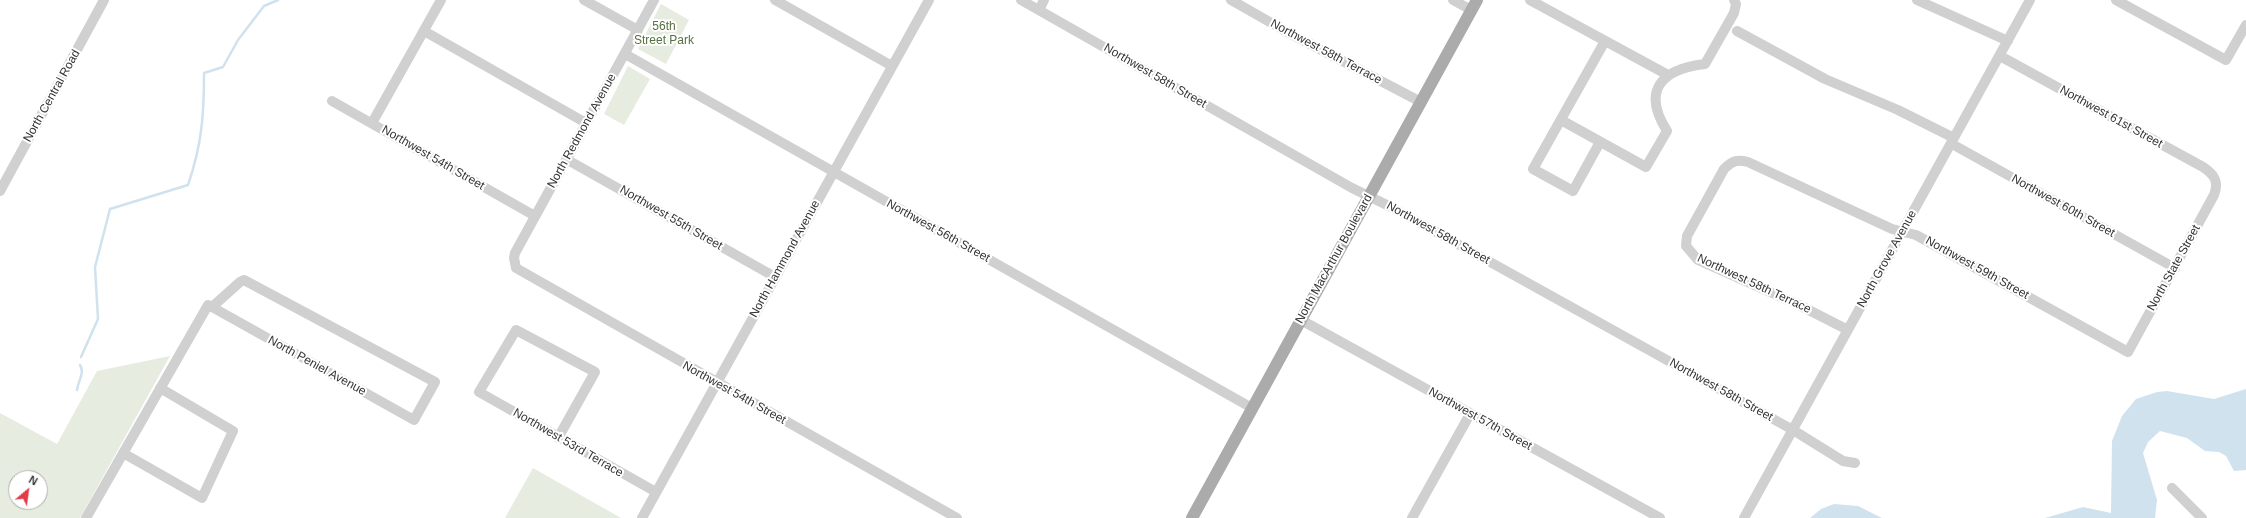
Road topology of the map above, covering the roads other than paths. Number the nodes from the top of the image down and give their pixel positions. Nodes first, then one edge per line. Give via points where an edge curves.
1 (104, 0) edge
2 (441, 0) edge
3 (584, 0) edge
4 (654, 0) edge
5 (775, 0) edge
6 (929, 0) edge
7 (1021, 0) edge
8 (1044, 0) edge
9 (1231, 0) edge
10 (1453, 0) edge
11 (1530, 0) edge
12 (1734, 0) edge
13 (1917, 0) edge
14 (2030, 0) edge
15 (2116, 0) edge
16 (1474, 5) edge
17 (1039, 10) junction
18 (2246, 25) edge
19 (638, 30) junction
20 (424, 31) junction
21 (1737, 31) dead end
22 (1605, 41) junction
23 (2008, 41) junction
24 (625, 54) junction
25 (2000, 56) junction
26 (892, 66) junction
27 (1668, 75) junction
28 (332, 100) dead end
29 (1421, 102) junction
30 (1561, 120) junction
31 (372, 123) junction
32 (586, 123) junction
33 (1953, 141) junction
34 (1600, 142) junction
35 (566, 158) junction
36 (834, 172) junction
37 (2217, 183) joint
38 (1, 188) edge
39 (1369, 196) junction
40 (1706, 201) joint
41 (535, 216) junction
42 (1902, 232) junction
43 (514, 263) joint
44 (2175, 268) junction
45 (775, 277) junction
46 (212, 307) junction
47 (1301, 320) junction
48 (1848, 330) junction
49 (2128, 352) joint
50 (716, 383) junction
51 (160, 388) junction
52 (1252, 408) junction
53 (1470, 414) junction
54 (1793, 430) junction
55 (558, 438) junction
56 (123, 453) junction
57 (1855, 463) dead end
58 (2172, 488) dead end
59 (656, 492) junction
60 (86, 518) edge
61 (642, 518) edge
62 (957, 518) edge
63 (1192, 518) edge
64 (1412, 518) edge
65 (1660, 518) edge
66 (1744, 518) edge
67 (2202, 518) edge

1 - 38 street, North Central Road
2 - 20 street
3 - 19 street
4 - 19 street, North Redmond Avenue
5 - 26 street
6 - 26 street, North Hammond Avenue
7 - 17 street, Northwest 58th Street
8 - 17 street
9 - 29 street, Northwest 58th Terrace
10 - 16 street
11 - 22 street
12 - 27 street via 1734,13 1706,64 1676,69
13 - 23 street
14 - 23 street, North Grove Avenue
15 - 18 street via 2226,60
16 - 29 main road, North MacArthur Boulevard
17 - 39 street, Northwest 58th Street
19 - 24 street, North Redmond Avenue
20 - 31 street
20 - 32 street
21 - 33 street, Northwest 60th Street via 1812,72 1898,110
22 - 27 street
22 - 30 street
23 - 25 street, North Grove Avenue
24 - 32 street, North Redmond Avenue
24 - 36 street, Northwest 56th Street
25 - 33 street, North Grove Avenue
25 - 37 street, Northwest 61st Street via 2203,167 2214,176
26 - 36 street, North Hammond Avenue
27 - 34 street via 1658,88 1656,101 1657,112 1667,131 1646,167
28 - 31 street, Northwest 54th Street
29 - 39 main road, North MacArthur Boulevard
30 - 34 street
30 - 34 street via 1533,169 1573,191
31 - 41 street, Northwest 54th Street
32 - 35 street, North Redmond Avenue
33 - 42 street, North Grove Avenue
33 - 44 street, Northwest 60th Street
35 - 41 street, North Redmond Avenue
35 - 45 street, Northwest 55th Street
36 - 45 street, North Hammond Avenue
36 - 52 street, Northwest 56th Street
37 - 44 street, North State Street via 2214,195
39 - 47 main road, North MacArthur Boulevard
39 - 54 street, Northwest 58th Street
40 - 42 street, Northwest 59th Street via 1724,169 1735,160 1742,160
40 - 48 street, Northwest 58th Terrace via 1685,241 1692,255 1704,263 1797,304
41 - 43 street, North Redmond Avenue via 515,253
42 - 48 street, North Grove Avenue
42 - 49 street, Northwest 59th Street via 1916,235
43 - 50 street, Northwest 54th Street via 521,272
44 - 49 street, North State Street
45 - 50 street, North Hammond Avenue
46 - 46 street, North Peniel Avenue via 414,420 435,382 244,280
46 - 51 street via 208,304
47 - 52 main road, North MacArthur Boulevard
47 - 53 street, Northwest 57th Street
48 - 54 street, North Grove Avenue
50 - 59 street, North Hammond Avenue
50 - 62 street, Northwest 54th Street
51 - 56 street
51 - 56 street via 233,431 202,498
52 - 63 main road, North MacArthur Boulevard
53 - 64 street
53 - 65 street, Northwest 57th Street
54 - 57 street, Northwest 58th Street via 1843,460
54 - 66 street, North Grove Avenue
55 - 55 street, Northwest 53rd Terrace via 595,372 516,330 479,392
55 - 59 street, Northwest 53rd Terrace
56 - 60 street
58 - 67 street
59 - 61 street, North Hammond Avenue

